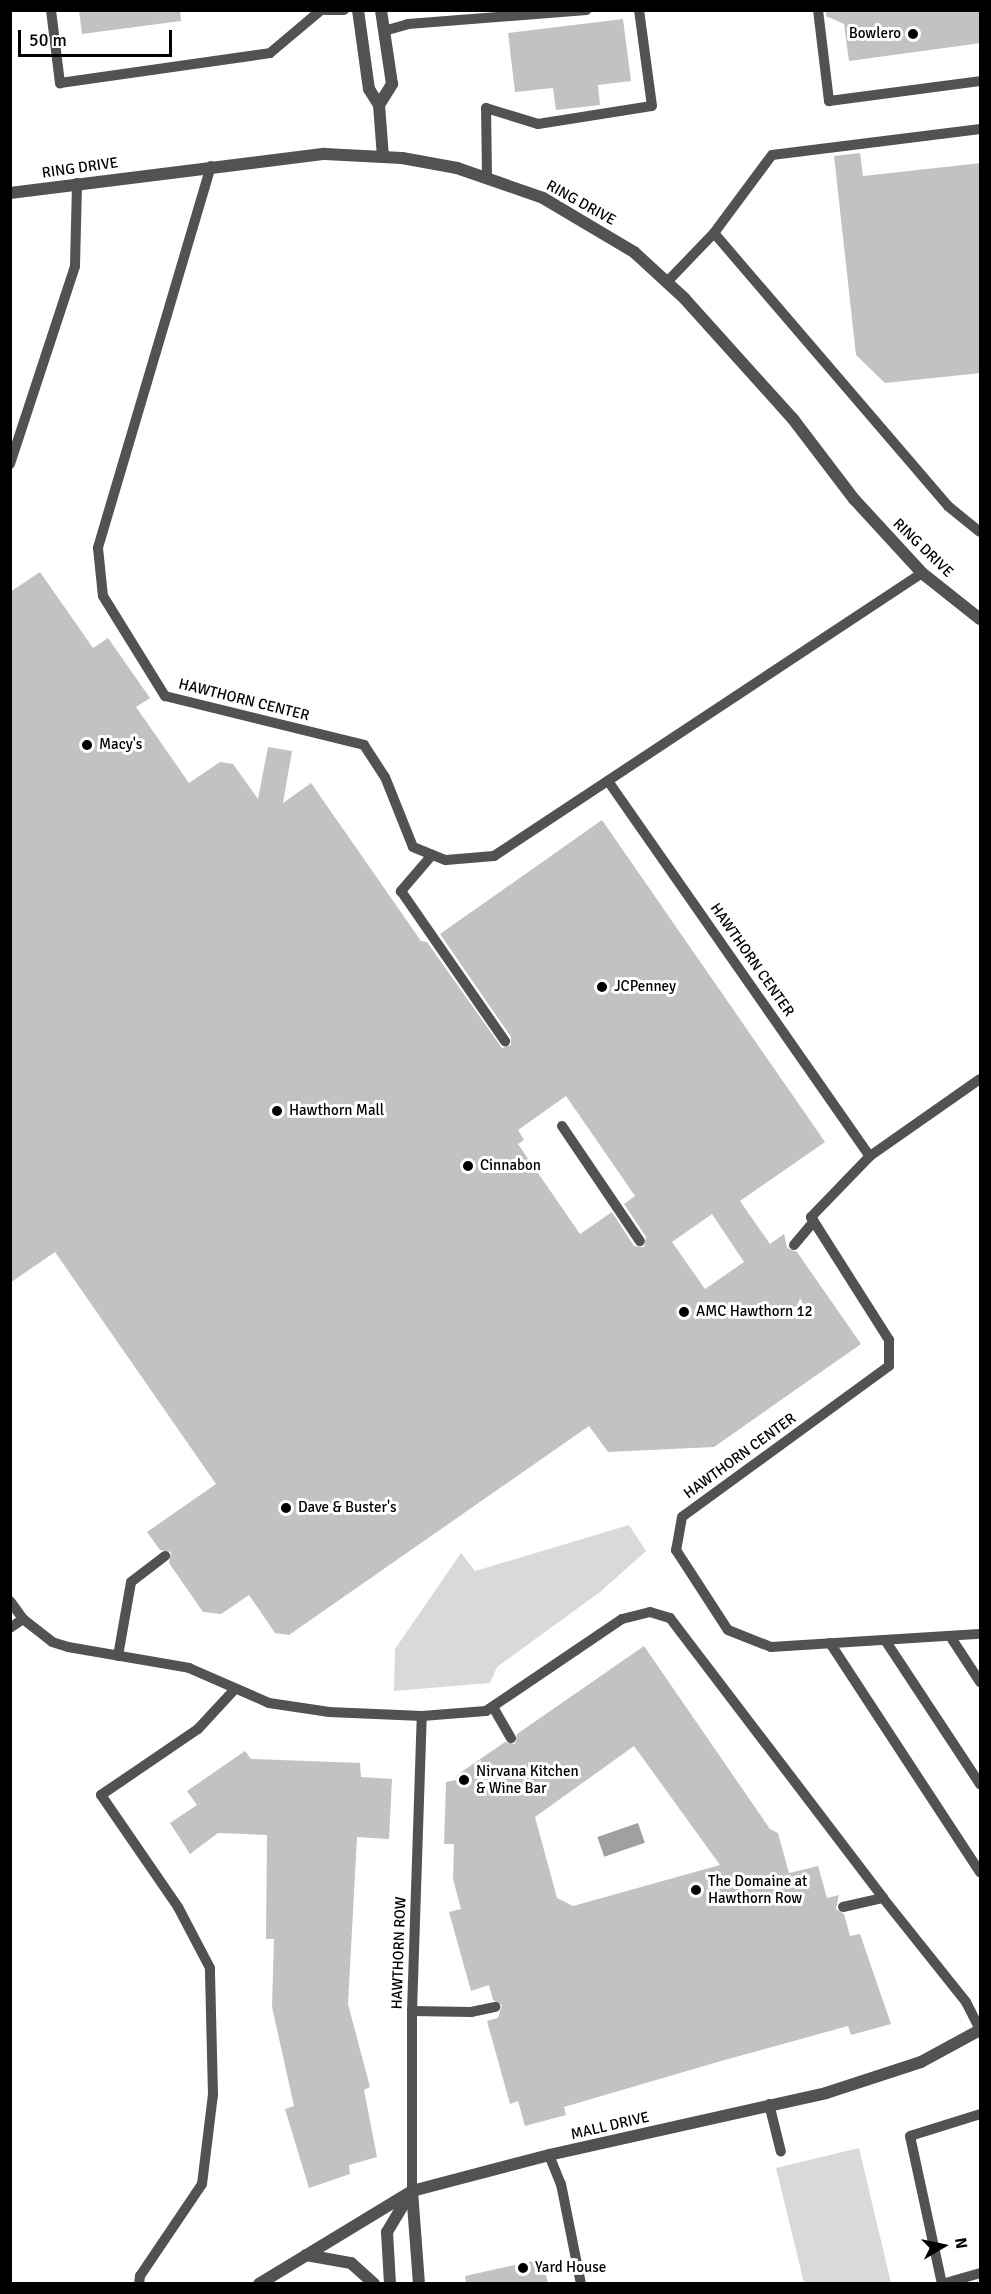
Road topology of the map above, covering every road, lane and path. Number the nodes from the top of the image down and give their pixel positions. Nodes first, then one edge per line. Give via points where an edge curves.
1 (51, 10) edge
2 (323, 10) edge
3 (344, 10) edge
4 (358, 10) edge
5 (381, 10) edge
6 (586, 10) edge
7 (639, 10) edge
8 (818, 10) edge
9 (384, 32) junction
10 (981, 81) edge
11 (379, 105) junction
12 (981, 129) edge
13 (383, 157) junction
14 (211, 166) junction
15 (487, 176) junction
16 (76, 183) junction
17 (10, 193) edge
18 (714, 233) junction
19 (667, 282) junction
20 (10, 464) edge
21 (981, 532) edge
22 (922, 573) junction
23 (981, 619) edge
24 (608, 781) junction
25 (432, 855) junction
26 (505, 1041) dead end
27 (981, 1079) edge
28 (562, 1126) dead end
29 (870, 1156) junction
30 (814, 1221) junction
31 (640, 1241) dead end
32 (794, 1245) dead end
33 (165, 1556) dead end
34 (10, 1601) edge
35 (23, 1619) junction
36 (10, 1628) edge
37 (981, 1634) edge
38 (950, 1636) junction
39 (885, 1640) junction
40 (830, 1643) junction
41 (118, 1656) junction
42 (981, 1682) edge
43 (234, 1690) junction
44 (494, 1707) junction
45 (422, 1716) junction
46 (511, 1738) dead end
47 (981, 1784) edge
48 (981, 1872) edge
49 (883, 1898) junction
50 (843, 1907) dead end
51 (495, 2007) dead end
52 (412, 2011) junction
53 (981, 2029) edge
54 (769, 2104) junction
55 (981, 2114) edge
56 (781, 2152) dead end
57 (549, 2155) junction
58 (412, 2191) junction
59 (306, 2255) junction
60 (981, 2273) edge
61 (140, 2283) edge
62 (259, 2283) edge
63 (374, 2283) edge
64 (390, 2283) edge
65 (419, 2283) edge
66 (581, 2283) edge
67 (942, 2283) edge

1 - 2 lane via 60,83 270,54
2 - 3 lane
4 - 11 street via 369,89
5 - 9 street
6 - 9 lane via 408,24
7 - 15 lane via 652,106 538,124 486,108
8 - 10 lane via 829,101
9 - 11 street via 392,84
11 - 13 street
12 - 18 lane via 772,155
13 - 14 street, RING DRIVE via 325,154
13 - 15 street, RING DRIVE
14 - 16 street, RING DRIVE
14 - 25 lane, HAWTHORN CENTER via 98,548 103,596 165,696 364,745 386,777 413,847
15 - 19 street, RING DRIVE via 580,218 634,252
16 - 17 street, RING DRIVE
16 - 20 lane via 75,266
18 - 19 lane
18 - 21 lane via 932,489
19 - 22 street, RING DRIVE via 723,337 854,499
22 - 23 street, RING DRIVE
22 - 24 lane, HAWTHORN CENTER
24 - 25 lane, HAWTHORN CENTER via 495,856 446,860
24 - 29 lane, HAWTHORN CENTER
25 - 26 lane via 401,891
27 - 29 lane
28 - 31 lane
29 - 30 lane via 811,1217
30 - 32 lane
30 - 40 lane, HAWTHORN CENTER via 889,1340 889,1366 682,1517 676,1550 728,1630 771,1647
33 - 41 lane via 131,1582
34 - 35 lane
35 - 36 lane
35 - 41 lane via 52,1642
37 - 38 lane, HAWTHORN CENTER
38 - 39 lane, HAWTHORN CENTER
38 - 42 lane
39 - 40 lane, HAWTHORN CENTER
39 - 47 lane
40 - 48 lane
41 - 43 lane via 189,1668
43 - 45 lane via 269,1703 329,1712
43 - 61 lane via 198,1729 101,1795 178,1907 210,1968 213,2094 202,2184 140,2276
44 - 45 lane
44 - 46 lane
44 - 49 lane via 622,1619 650,1612 670,1618
45 - 52 lane, HAWTHORN ROW
49 - 50 lane
49 - 53 lane via 966,2002
51 - 52 lane via 471,2012
52 - 58 lane, HAWTHORN ROW
53 - 54 street, MALL DRIVE via 921,2062 826,2093
54 - 56 lane
54 - 57 street, MALL DRIVE
55 - 67 lane via 910,2136
57 - 58 street, MALL DRIVE
57 - 66 lane via 561,2184
58 - 59 street, MALL DRIVE
58 - 64 street via 387,2232
58 - 65 street
59 - 62 street, MALL DRIVE
59 - 63 street via 351,2263
60 - 67 lane

